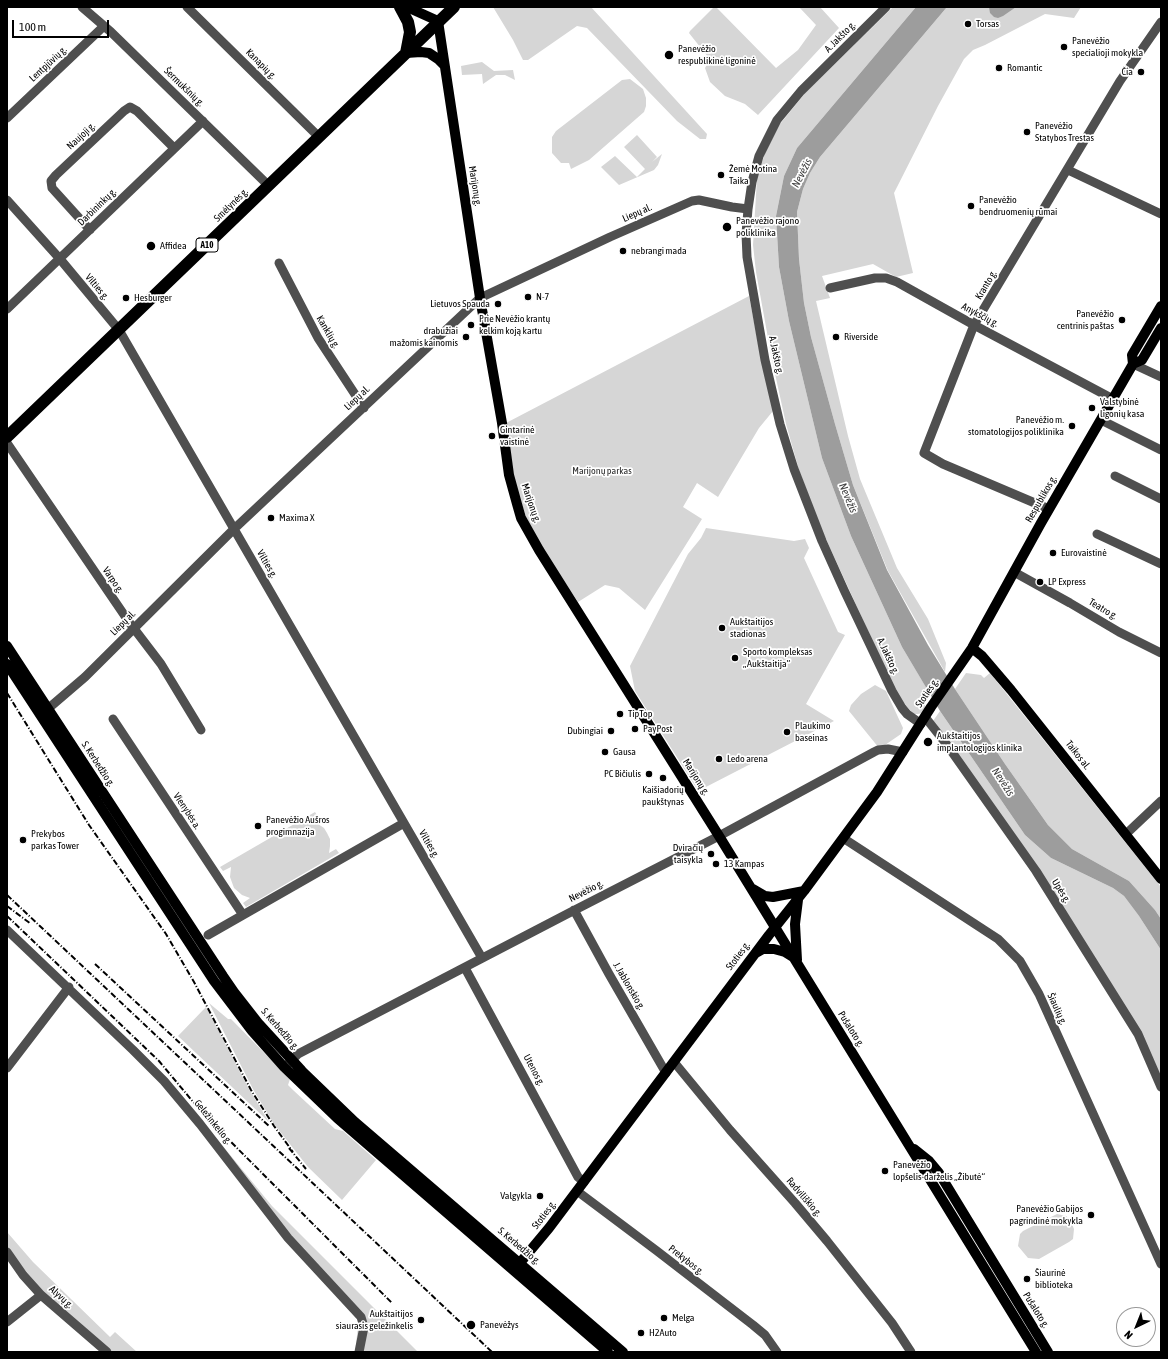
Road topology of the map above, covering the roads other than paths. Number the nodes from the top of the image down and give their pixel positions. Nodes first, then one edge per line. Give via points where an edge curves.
1 (82, 7) edge
2 (187, 7) edge
3 (400, 7) edge
4 (407, 7) edge
5 (454, 7) edge
6 (886, 7) edge
7 (438, 21) junction
8 (104, 26) junction
9 (1160, 26) edge
10 (406, 53) junction
11 (444, 65) junction
12 (7, 118) edge
13 (203, 121) junction
14 (319, 137) junction
15 (174, 148) junction
16 (1068, 170) junction
17 (268, 186) junction
18 (7, 200) edge
19 (748, 209) junction
20 (1161, 214) edge
21 (90, 230) junction
22 (60, 259) junction
23 (278, 263) dead end
24 (830, 288) dead end
25 (480, 298) junction
26 (1161, 306) edge
27 (7, 309) edge
28 (974, 325) junction
29 (1161, 328) edge
30 (119, 330) junction
31 (1133, 364) junction
32 (1161, 377) edge
33 (1113, 399) junction
34 (364, 408) junction
35 (1101, 420) junction
36 (7, 437) edge
37 (7, 443) edge
38 (1161, 450) edge
39 (1115, 476) dead end
40 (1161, 500) edge
41 (1049, 509) junction
42 (234, 529) junction
43 (1097, 534) dead end
44 (1161, 564) edge
45 (1014, 572) junction
46 (133, 628) junction
47 (7, 646) edge
48 (972, 648) junction
49 (1161, 653) edge
50 (7, 664) edge
51 (44, 712) junction
52 (113, 719) dead end
53 (923, 720) junction
54 (201, 730) dead end
55 (903, 752) junction
56 (1161, 801) edge
57 (404, 823) junction
58 (1126, 834) junction
59 (719, 836) junction
60 (843, 838) junction
61 (1161, 879) edge
62 (751, 888) junction
63 (801, 895) junction
64 (574, 910) junction
65 (243, 915) junction
66 (775, 927) junction
67 (7, 930) edge
68 (208, 935) dead end
69 (755, 954) junction
70 (482, 958) junction
71 (796, 961) junction
72 (465, 968) junction
73 (69, 988) junction
74 (674, 1062) junction
75 (288, 1064) junction
76 (7, 1068) edge
77 (666, 1073) junction
78 (1161, 1087) edge
79 (908, 1144) junction
80 (584, 1182) junction
81 (577, 1191) junction
82 (7, 1252) edge
83 (1161, 1264) edge
84 (517, 1267) junction
85 (41, 1295) junction
86 (7, 1322) edge
87 (107, 1352) edge
88 (359, 1352) edge
89 (608, 1352) edge
90 (623, 1352) edge
91 (777, 1352) edge
92 (911, 1352) edge
93 (1036, 1352) edge
94 (1048, 1352) edge

1 - 8 street, Šermukšnių g.
2 - 14 street, Kanapių g.
3 - 10 highway via 410,32
4 - 7 main road
5 - 7 highway, Smėlynės g. / A10
6 - 19 street, A. Jakšto g. via 800,91 777,120 759,156
7 - 10 highway, Smėlynės g. / A10
7 - 11 main road, Marijonų g.
8 - 12 street, Lentpjūvių g.
8 - 13 street, Šermukšnių g.
9 - 16 street, Kranto g. via 1123,76
10 - 11 main road via 429,53
10 - 14 highway, Smėlynės g. / A10
11 - 25 main road, Marijonų g.
13 - 15 street, Darbininkų g.
13 - 17 street, Šermukšnių g.
14 - 17 highway, Smėlynės g. / A10
15 - 21 street, Darbininkų g.
15 - 21 street, Naujoji g. via 130,107 56,174 51,181 52,188
16 - 20 street
16 - 28 street, Kranto g.
17 - 30 highway, Smėlynės g. / A10
18 - 22 street, Vilties g.
19 - 25 street, Liepų al. via 692,201
19 - 53 street, A. Jakšto g. via 747,257 752,294 780,424 794,469 838,576 892,691 907,714
21 - 22 street, Darbininkų g.
22 - 27 street, Darbininkų g.
22 - 30 street, Vilties g.
23 - 34 street, Kanklių g. via 318,338
24 - 28 street, Anykščių g. via 863,279 886,278
25 - 34 street, Liepų al.
25 - 59 main road, Marijonų g. via 509,474 521,518
26 - 31 main road, Respublikos g. via 1132,356
28 - 33 street, Anykščių g.
28 - 41 street, Kranto g. via 924,453 943,464
29 - 31 main road, Respublikos g. via 1142,360
30 - 36 highway, Smėlynės g. / A10
30 - 42 street, Vilties g.
31 - 32 street
31 - 33 main road, Respublikos g.
33 - 35 main road, Respublikos g.
34 - 42 street, Liepų al.
35 - 38 street
35 - 41 main road, Respublikos g.
37 - 46 street, Varpo g.
39 - 40 street
41 - 45 main road, Respublikos g.
42 - 46 street, Liepų al.
42 - 57 street, Vilties g.
43 - 44 street
45 - 48 main road, Respublikos g.
45 - 49 street, Teatro g.
46 - 51 street, Liepų al.
46 - 54 street, Varpo g. via 161,664
47 - 51 main road, S. Kerbedžio g.
48 - 53 main road, Stoties g.
48 - 58 main road, Taikos al. via 1011,690
50 - 51 main road, S. Kerbedžio g.
51 - 75 main road, S. Kerbedžio g. via 224,996 252,1031
52 - 65 street, Vienybės a.
53 - 55 main road, Stoties g.
53 - 78 street, Upės g. via 947,745 1036,871 1138,1034
55 - 59 street, Nevėžio g. via 878,750
55 - 60 main road, Stoties g.
56 - 58 street
57 - 65 street
57 - 70 street, Vilties g.
58 - 61 main road, Taikos al.
59 - 62 main road, Marijonų g.
59 - 64 street, Nevėžio g.
60 - 63 main road, Stoties g.
60 - 83 street, Šiaulių g. via 998,940 1020,961 1039,994
62 - 63 main road via 765,896
62 - 66 main road, Marijonų g.
63 - 66 main road, Stoties g.
63 - 71 main road via 795,924
64 - 70 street, Nevėžio g.
64 - 77 street, J. Jablonskio g.
65 - 68 street
66 - 69 main road, Stoties g.
66 - 71 main road, Pušaloto g.
67 - 73 street, Geležinkelio g.
69 - 71 main road via 763,949 774,949 785,952
69 - 74 main road, Stoties g.
70 - 72 street, Nevėžio g.
71 - 79 main road, Pušaloto g.
72 - 75 street, Nevėžio g. via 298,1054
72 - 80 street, Utenos g. via 578,1176
73 - 76 street
73 - 88 street, Geležinkelio g. via 164,1081 218,1146 288,1238 361,1317 364,1327
74 - 77 main road, Stoties g.
74 - 92 street, Radviliškio g. via 827,1241
75 - 84 main road, S. Kerbedžio g. via 336,1118
77 - 80 main road, Stoties g.
79 - 93 main road, Pušaloto g.
79 - 94 main road, Pušaloto g. via 929,1161 938,1173
80 - 81 main road, Stoties g.
81 - 84 main road, Stoties g.
81 - 91 street, Prekybos g. via 765,1335
82 - 85 street, Alyvų g. via 23,1276
84 - 89 main road, S. Kerbedžio g.
84 - 90 main road, S. Kerbedžio g.
85 - 86 street
85 - 87 street, Alyvų g.

